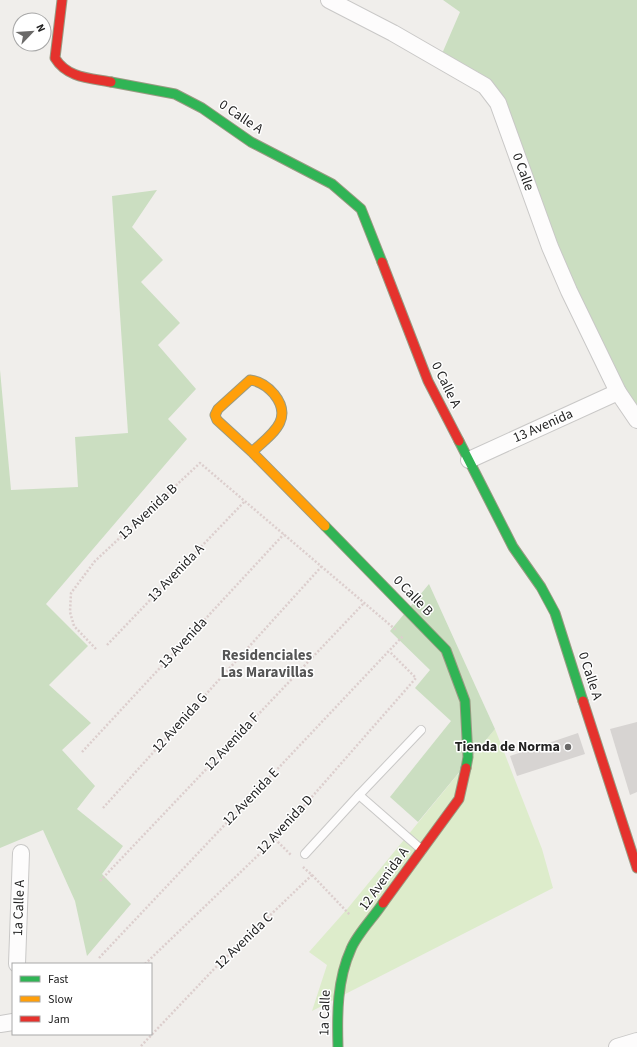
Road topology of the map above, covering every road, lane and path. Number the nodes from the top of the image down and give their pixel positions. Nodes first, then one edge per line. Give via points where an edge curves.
1 (62, 0) edge
2 (329, 0) edge
3 (618, 392) junction
4 (637, 420) edge
5 (252, 452) junction
6 (469, 460) junction
7 (245, 501) junction
8 (284, 534) junction
9 (322, 566) junction
10 (364, 603) junction
11 (107, 645) dead end
12 (96, 649) dead end
13 (390, 652) junction
14 (421, 730) dead end
15 (82, 752) dead end
16 (359, 795) junction
17 (459, 799) joint
18 (103, 808) dead end
19 (275, 839) junction
20 (422, 850) junction
21 (21, 852) dead end
22 (305, 854) dead end
23 (292, 855) dead end
24 (302, 866) dead end
25 (637, 868) edge
26 (312, 875) junction
27 (100, 881) dead end
28 (365, 929) junction
29 (99, 958) dead end
30 (17, 963) edge
31 (146, 963) edge
32 (341, 981) joint
33 (12, 1022) edge
34 (0, 1024) edge
35 (152, 1035) edge
36 (152, 1035) edge
37 (637, 1041) edge
38 (141, 1046) edge
39 (338, 1047) edge
40 (617, 1047) edge

1 - 6 street, 0 Calle A via 55,58 60,66 71,74 175,94 202,108 251,142 332,184 361,209 428,381
2 - 3 street, 0 Calle via 485,86 498,103 556,262
3 - 4 street, 0 Calle
3 - 6 street, 13 Avenida
5 - 5 street, 0 Calle B via 282,422 283,414 281,401 260,381 250,380 218,409 215,415 217,420
5 - 17 street, 0 Calle B via 446,650 465,700 468,757
6 - 25 street, 0 Calle A via 513,547 541,587 555,613
7 - 8 path
7 - 11 path, 13 Avenida A
7 - 12 path, 13 Avenida B via 200,463 95,561 71,593 70,612 74,626
8 - 9 path
8 - 15 path, 13 Avenida
9 - 10 path
9 - 18 path, 12 Avenida G
10 - 13 path, 12 Avenida E via 404,637
10 - 27 path, 12 Avenida F
13 - 19 path, 12 Avenida D via 416,678
13 - 29 path, 12 Avenida E
14 - 16 lane
16 - 20 lane
16 - 22 lane
17 - 20 street, 12 Avenida A
19 - 23 path
19 - 31 path, 12 Avenida D
20 - 28 street, 12 Avenida A
21 - 30 street, 1a Calle A
24 - 26 path
26 - 28 path
26 - 36 path, 12 Avenida C
28 - 32 street, 12 Avenida A via 352,948
32 - 39 street, 1a Calle via 337,1014
33 - 34 street
35 - 38 path, 12 Avenida C
37 - 40 street

